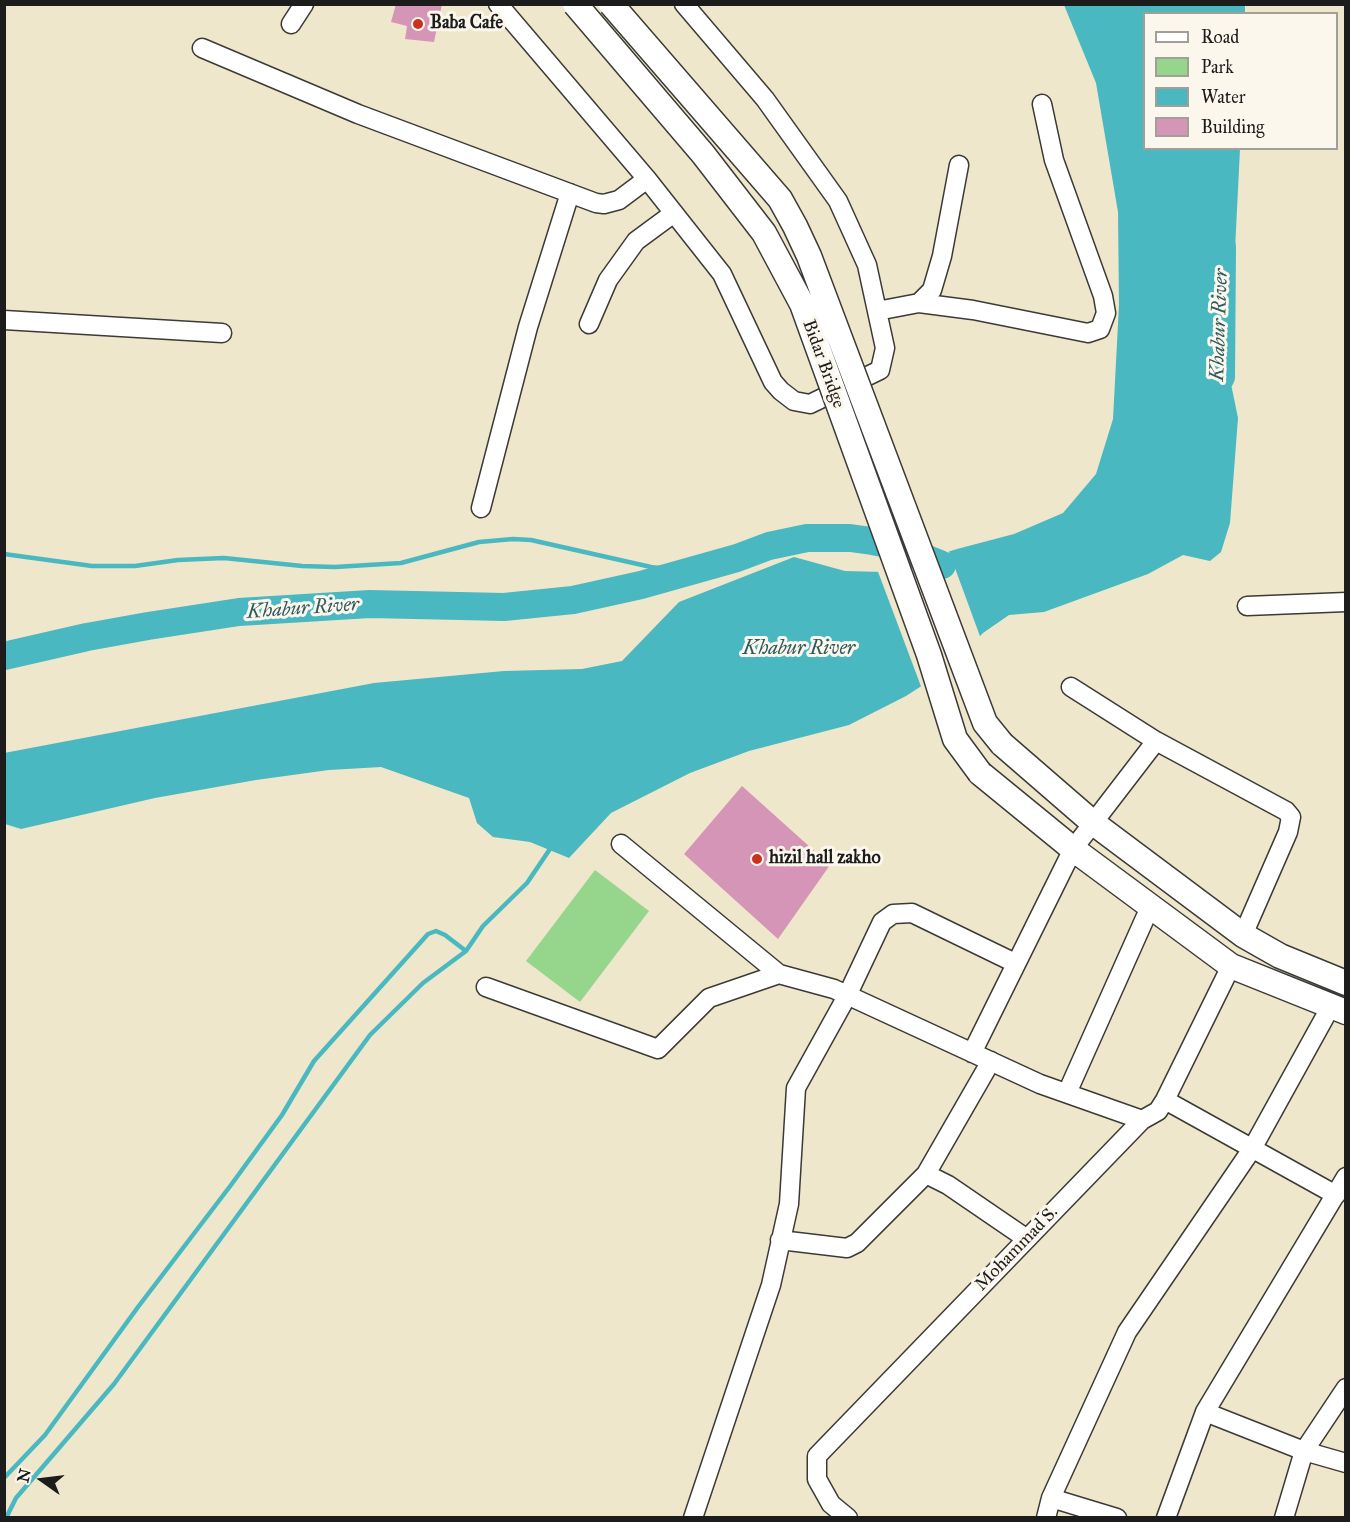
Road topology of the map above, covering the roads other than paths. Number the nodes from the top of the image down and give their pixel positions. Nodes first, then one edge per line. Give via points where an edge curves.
1 (304, 4) edge
2 (498, 4) edge
3 (575, 4) edge
4 (611, 4) edge
5 (684, 4) edge
6 (291, 24) dead end
7 (202, 48) dead end
8 (1042, 104) dead end
9 (959, 165) dead end
10 (646, 179) junction
11 (570, 193) junction
12 (674, 213) junction
13 (919, 303) junction
14 (878, 311) junction
15 (4, 320) edge
16 (589, 324) dead end
17 (222, 333) dead end
18 (481, 508) dead end
19 (1346, 602) edge
20 (1248, 606) dead end
21 (1071, 687) dead end
22 (1156, 741) junction
23 (1092, 822) junction
24 (621, 844) dead end
25 (1073, 849) junction
26 (1150, 907) junction
27 (1243, 935) junction
28 (1015, 963) junction
29 (1231, 966) junction
30 (779, 974) junction
31 (1346, 983) edge
32 (486, 987) dead end
33 (848, 996) junction
34 (1338, 1009) edge
35 (972, 1053) junction
36 (991, 1061) junction
37 (1067, 1093) junction
38 (1165, 1100) junction
39 (1142, 1120) junction
40 (1252, 1149) junction
41 (926, 1174) junction
42 (1346, 1177) edge
43 (1336, 1195) junction
44 (1027, 1239) junction
45 (780, 1240) junction
46 (1346, 1388) edge
47 (1205, 1413) junction
48 (1304, 1451) junction
49 (1346, 1462) edge
50 (1051, 1498) junction
51 (693, 1518) edge
52 (848, 1518) edge
53 (1046, 1518) edge
54 (1117, 1518) edge
55 (1166, 1518) edge
56 (1284, 1518) edge

1 - 6 street
2 - 10 street
3 - 25 main road, Bidar Bridge, bridge via 764,233 802,304 925,644 955,739 980,773
4 - 23 main road, Bidar Bridge, bridge via 780,199 809,256 985,723 1002,744
5 - 14 street via 765,99 838,201 867,265
7 - 11 street via 357,114
8 - 13 street via 1054,160 1103,296 1106,313 1100,329 1088,333
9 - 13 street via 942,256 932,290
10 - 11 street via 612,203 596,203
10 - 12 street
11 - 18 street via 528,327
12 - 14 street via 722,274 773,381 794,400 810,404 880,370 885,348
12 - 16 street via 636,241 608,280
13 - 14 street
15 - 17 street
19 - 20 street
21 - 22 street
22 - 23 street
22 - 27 street via 1291,817
23 - 25 street
23 - 27 main road, Bidar Bridge
24 - 30 street
25 - 26 main road, Bidar Bridge
25 - 28 street
26 - 29 main road, Bidar Bridge
26 - 37 street
27 - 31 main road, Bidar Bridge via 1280,956
28 - 33 street via 912,914 893,914 882,922
28 - 35 street
29 - 34 main road, Bidar Bridge
29 - 38 street, Mohammad S.
30 - 32 street via 709,998 658,1049
30 - 33 street
33 - 35 street
33 - 45 street via 796,1088 789,1204
34 - 40 street
35 - 36 street
36 - 37 street
36 - 41 street
37 - 39 street
38 - 39 street, Mohammad S. via 1158,1111
38 - 40 street
39 - 44 street, Mohammad S.
40 - 43 street
40 - 50 street via 1127,1332
41 - 44 street
41 - 45 street via 857,1243 847,1248
42 - 43 street
43 - 47 street
44 - 52 street, Mohammad S. via 818,1456 817,1479 831,1504
45 - 51 street via 771,1285
46 - 48 street
47 - 48 street
47 - 55 street
48 - 49 street
48 - 56 street
50 - 53 street
50 - 54 street

